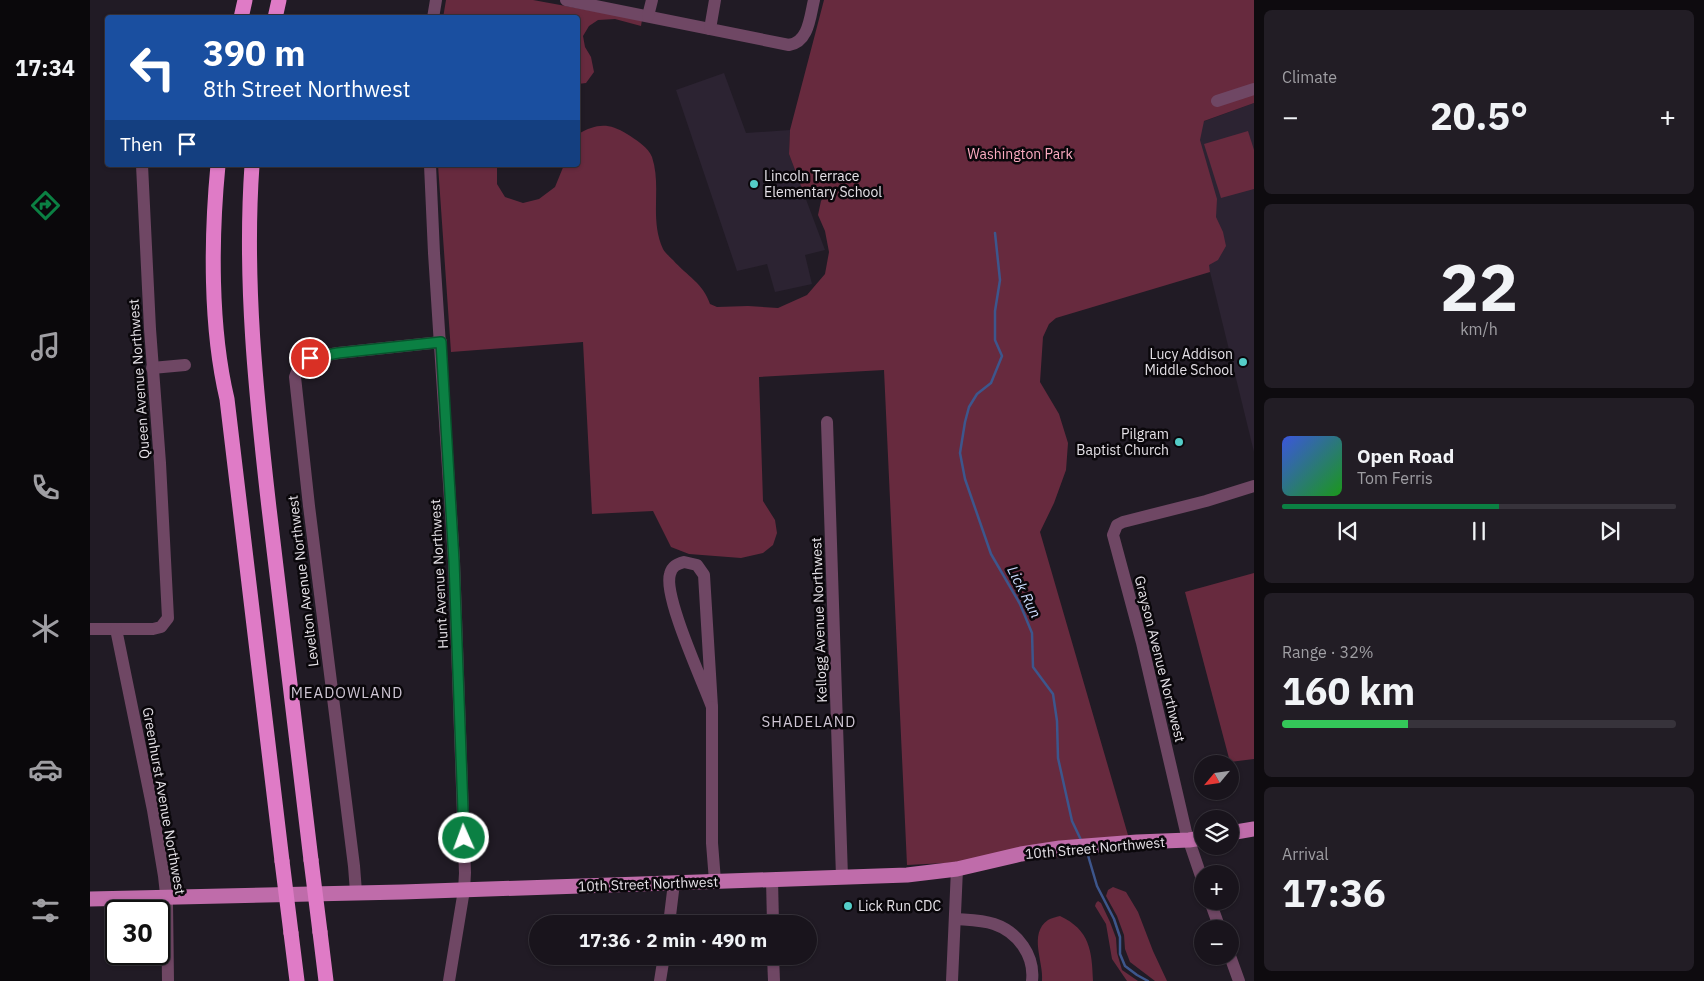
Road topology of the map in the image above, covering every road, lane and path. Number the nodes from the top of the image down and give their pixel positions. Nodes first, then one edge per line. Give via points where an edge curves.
1 (245, 0) edge
2 (279, 0) edge
3 (436, 0) edge
4 (566, 0) edge
5 (652, 0) edge
6 (715, 0) edge
7 (814, 0) edge
8 (242, 15) edge
9 (276, 15) edge
10 (434, 15) edge
11 (648, 16) junction
12 (710, 29) junction
13 (1254, 89) edge
14 (1217, 101) dead end
15 (142, 167) edge
16 (218, 167) edge
17 (252, 167) edge
18 (430, 167) edge
19 (441, 342) junction
20 (185, 365) dead end
21 (152, 368) junction
22 (827, 422) dead end
23 (1254, 486) edge
24 (90, 629) edge
25 (116, 629) junction
26 (712, 707) junction
27 (1254, 829) edge
28 (1194, 832) edge
29 (1239, 832) edge
30 (1194, 839) edge
31 (957, 869) junction
32 (842, 877) junction
33 (772, 879) junction
34 (715, 881) junction
35 (674, 882) junction
36 (464, 890) junction
37 (356, 892) junction
38 (166, 897) junction
39 (90, 898) edge
40 (670, 915) edge
41 (773, 915) edge
42 (956, 919) junction
43 (663, 965) edge
44 (773, 965) edge
45 (1233, 965) edge
46 (168, 981) edge
47 (297, 981) edge
48 (326, 981) edge
49 (449, 981) edge
50 (660, 981) edge
51 (774, 981) edge
52 (952, 981) edge
53 (1032, 981) edge
54 (1239, 981) edge

1 - 8 highway
2 - 9 highway
3 - 10 street
4 - 11 street
5 - 11 street
6 - 12 street
7 - 12 street via 804,36 794,44
11 - 12 street
13 - 14 street
15 - 21 street, Queen Avenue Northwest
16 - 47 highway, bridge via 214,247 220,373 228,408
17 - 48 highway, bridge via 248,234 252,337 262,454
18 - 19 street, Hunt Avenue Northwest
19 - 36 street, Hunt Avenue Northwest via 454,561
19 - 37 street, Levelton Avenue Northwest via 310,358 299,366 295,377
20 - 21 street
21 - 25 street, Queen Avenue Northwest via 168,618 161,627
22 - 32 street, Kellogg Avenue Northwest
23 - 28 street, Grayson Avenue Northwest via 1120,523 1114,528
24 - 25 street, Queen Avenue Northwest
25 - 38 street, Greenhurst Avenue Northwest via 156,829
26 - 26 street via 704,575 697,565 684,562 673,567 669,584 684,635
26 - 34 street
27 - 29 main road
30 - 31 main road, 10th Street Northwest via 1060,848
31 - 32 main road, 10th Street Northwest via 907,875
31 - 42 street
32 - 33 main road, 10th Street Northwest
33 - 34 main road, 10th Street Northwest
33 - 41 street
34 - 35 main road, 10th Street Northwest
35 - 36 main road, 10th Street Northwest
35 - 40 street
36 - 37 main road, 10th Street Northwest
36 - 49 street, Hunt Avenue Northwest
37 - 38 main road, 10th Street Northwest
38 - 39 main road, 10th Street Northwest
38 - 46 street, Greenhurst Avenue Northwest
42 - 52 street
42 - 53 street via 996,924 1015,936 1032,964
43 - 50 street
44 - 51 street
45 - 54 street

